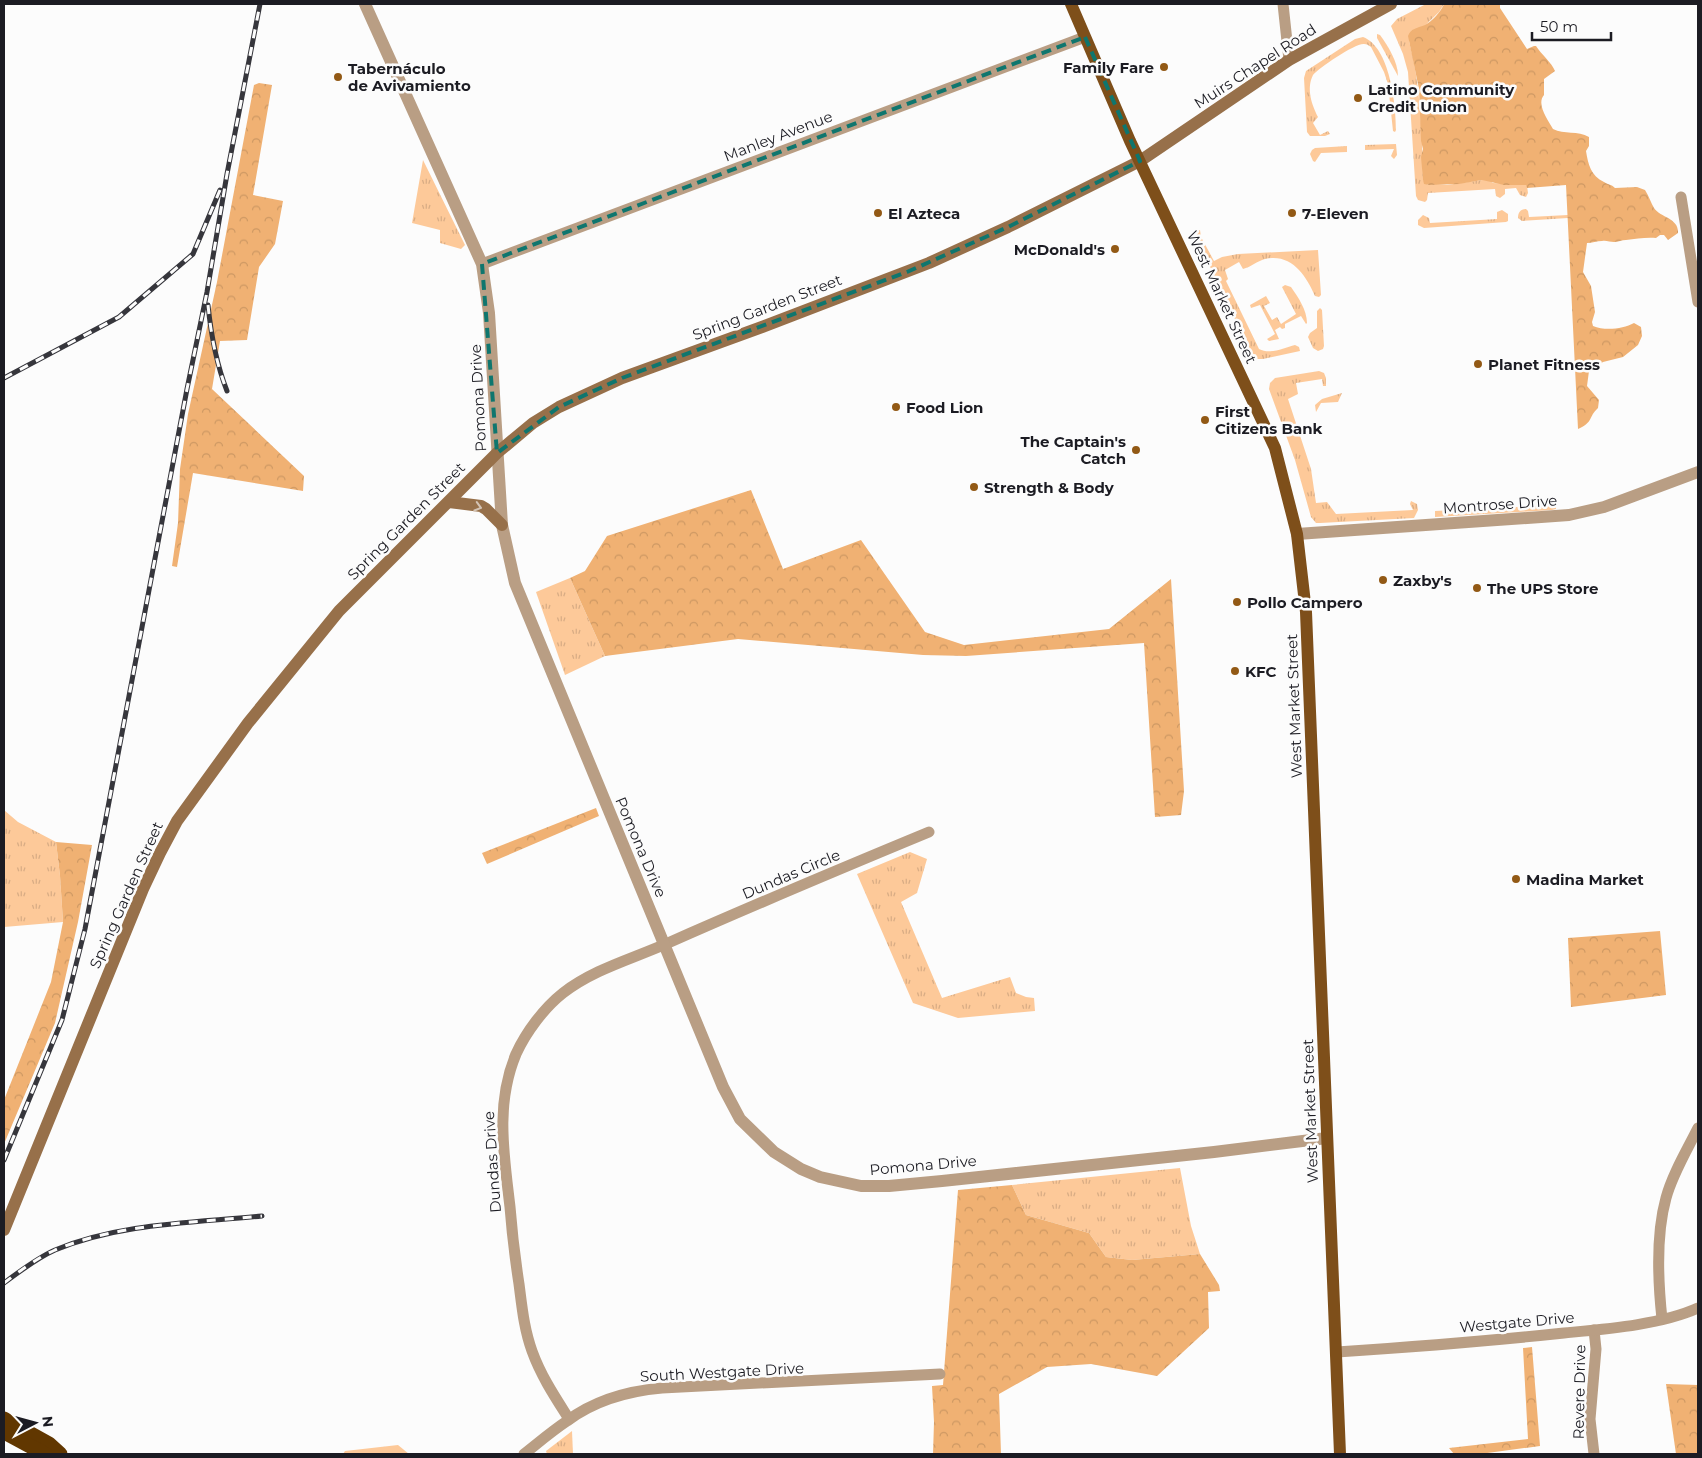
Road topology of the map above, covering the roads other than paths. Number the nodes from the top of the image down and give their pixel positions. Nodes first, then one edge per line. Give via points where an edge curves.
1 (365, 4) edge
2 (1071, 4) edge
3 (1283, 4) edge
4 (1391, 4) edge
5 (1085, 37) junction
6 (1289, 60) junction
7 (1140, 161) junction
8 (1681, 198) dead end
9 (482, 264) junction
10 (1698, 302) edge
11 (497, 453) junction
12 (1698, 472) edge
13 (448, 502) junction
14 (502, 524) junction
15 (1297, 534) junction
16 (929, 832) dead end
17 (665, 944) junction
18 (1698, 1128) edge
19 (1327, 1138) junction
20 (4, 1230) edge
21 (1698, 1308) edge
22 (1662, 1319) junction
23 (1594, 1330) junction
24 (1337, 1352) junction
25 (940, 1374) dead end
26 (4, 1419) edge
27 (569, 1419) junction
28 (4, 1432) edge
29 (45, 1454) edge
30 (60, 1454) edge
31 (524, 1454) edge
32 (1340, 1454) edge
33 (1594, 1454) edge

1 - 9 street, Pomona Drive
2 - 5 main road, West Market Street
3 - 6 street
4 - 6 main road, Muirs Chapel Road
5 - 7 main road, West Market Street
5 - 9 street, Manley Avenue
6 - 7 main road, Muirs Chapel Road
7 - 11 main road, Spring Garden Street via 929,263 614,382 559,407 533,423
7 - 15 main road, West Market Street via 1275,448
8 - 10 street
9 - 11 street, Pomona Drive via 489,313
11 - 13 main road, Spring Garden Street
11 - 14 street, Pomona Drive
12 - 15 street, Montrose Drive via 1604,507 1569,515
13 -> 14 main road via 481,506
13 - 20 main road, Spring Garden Street via 319,634 248,723 177,821 143,889
14 - 17 street, Pomona Drive via 521,600
15 - 19 main road, West Market Street via 1306,612
16 - 17 street, Dundas Circle
17 - 19 street, Pomona Drive via 723,1087 740,1119 774,1152 820,1177 852,1185 889,1186
17 - 27 street, Dundas Drive via 584,979 562,994 530,1030 517,1053 503,1099 504,1148 525,1329 538,1366
18 - 22 street via 1666,1196 1660,1226
19 - 24 main road, West Market Street
21 - 22 street, Westgate Drive
22 - 23 street, Westgate Drive
23 - 24 street, Westgate Drive
23 - 33 street, Revere Drive via 1596,1349 1590,1419
24 - 32 main road, West Market Street
25 - 27 street, South Westgate Drive via 649,1389 612,1397
26 - 30 highway via 49,1444
27 - 31 street, South Westgate Drive
28 - 29 highway

